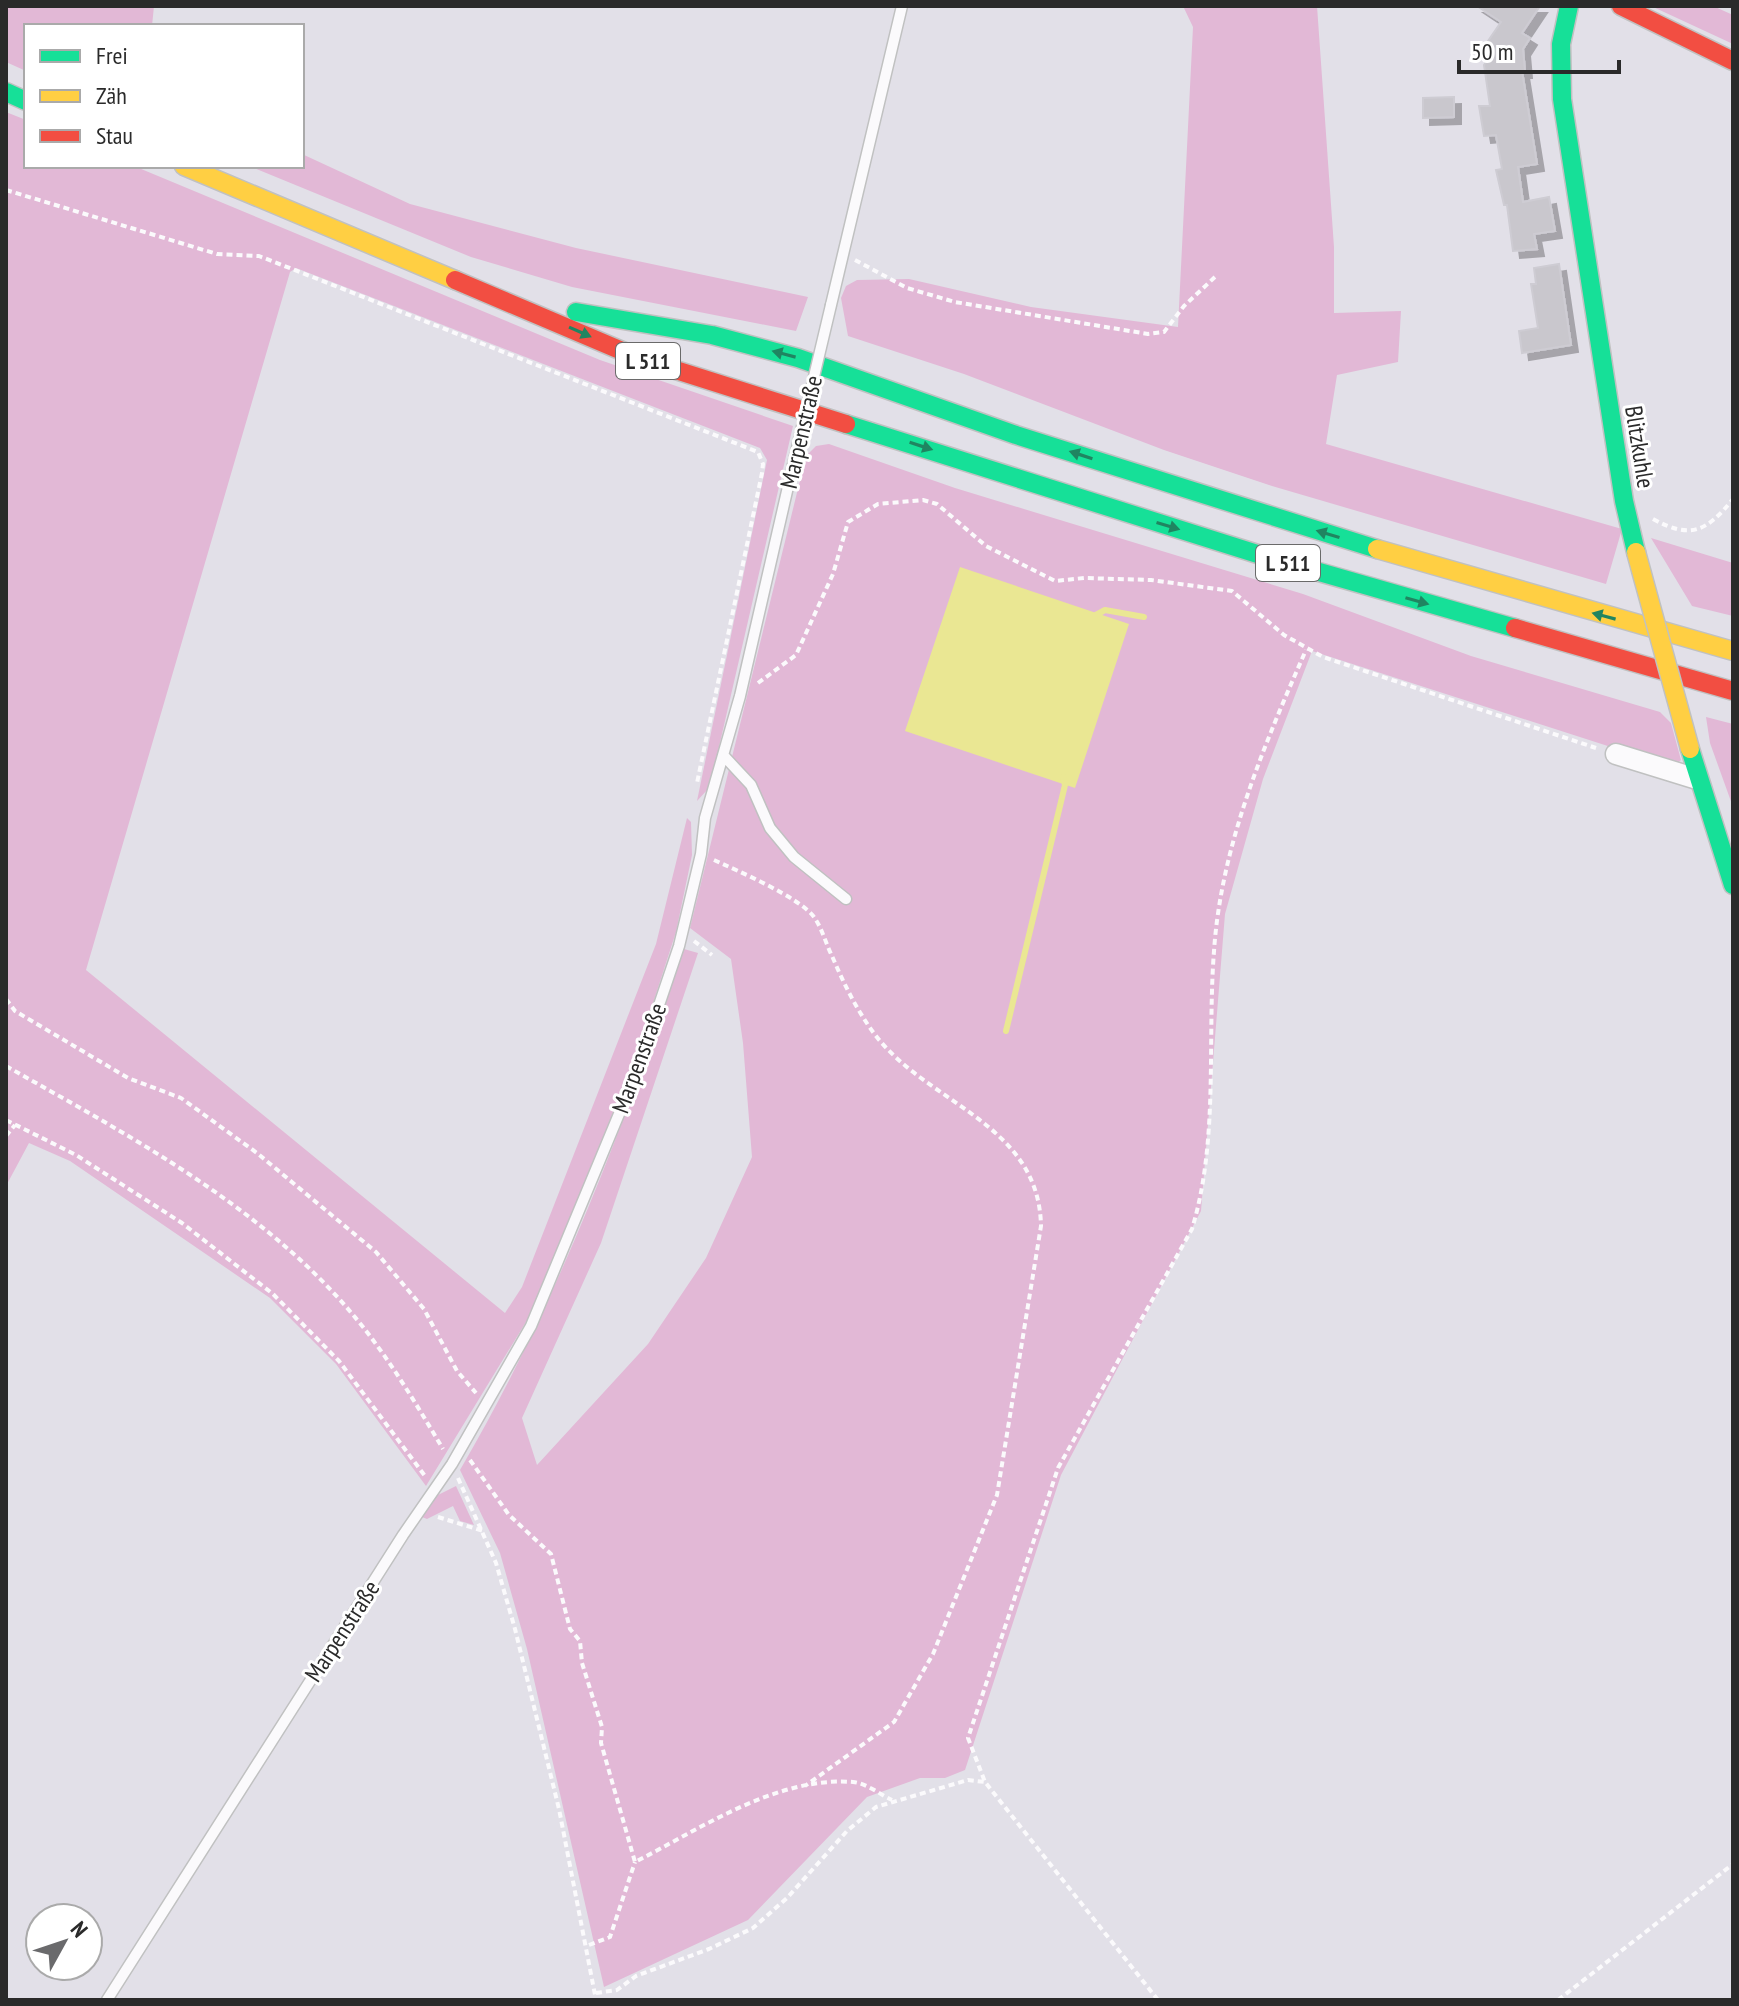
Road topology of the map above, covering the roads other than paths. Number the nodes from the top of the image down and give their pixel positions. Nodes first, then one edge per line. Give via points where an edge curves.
1 (902, 6) edge
2 (1569, 6) edge
3 (1621, 6) edge
4 (1733, 61) edge
5 (189, 168) edge
6 (457, 278) junction
7 (1733, 651) edge
8 (1733, 691) edge
9 (1616, 754) road end
10 (723, 755) junction
11 (1697, 779) junction
12 (1733, 885) edge
13 (846, 899) dead end
14 (107, 2000) edge

1 - 10 lane, Marpenstraße, bridge
2 - 11 main road, Blitzkuhle, bridge via 1561,44 1562,99 1624,501
3 - 4 main road
5 - 6 main road, L 511
7 -> 6 main road, L 511 via 1318,531 1016,435 798,358 712,335 602,319
6 -> 8 main road, L 511 via 641,359 1270,558
9 - 11 street
10 - 13 lane via 751,785 770,828 794,857
10 - 14 lane, Marpenstraße via 679,946 630,1087 550,1287 452,1464
11 - 12 main road, Blitzkuhle

